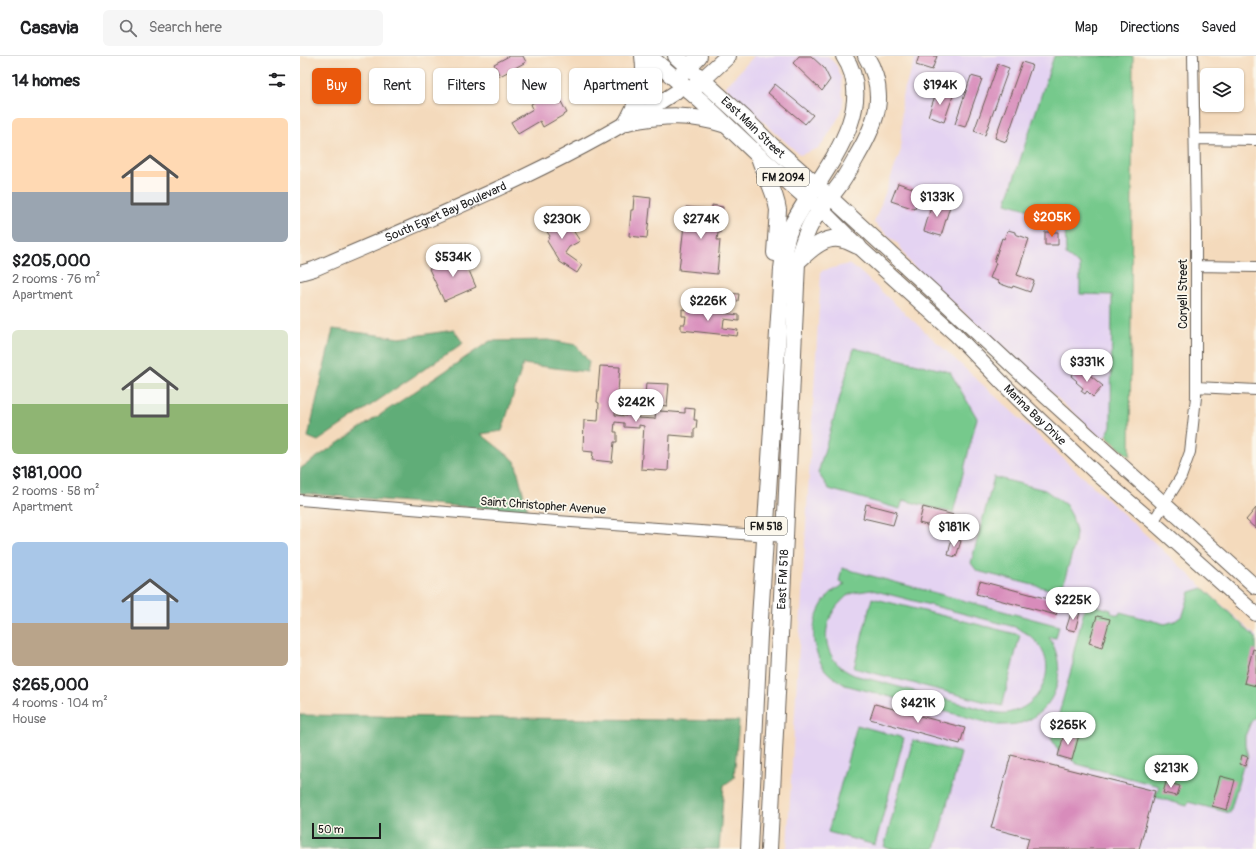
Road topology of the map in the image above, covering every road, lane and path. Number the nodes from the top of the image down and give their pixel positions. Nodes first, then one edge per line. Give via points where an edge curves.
1 (644, 56) edge
2 (649, 56) edge
3 (676, 56) edge
4 (728, 56) edge
5 (844, 56) edge
6 (853, 56) edge
7 (866, 56) edge
8 (1193, 56) edge
9 (694, 62) edge
10 (702, 80) junction
11 (681, 87) junction
12 (878, 96) junction
13 (627, 122) junction
14 (728, 125) junction
15 (1196, 139) junction
16 (1256, 140) edge
17 (759, 156) junction
18 (817, 186) junction
19 (807, 199) junction
20 (825, 203) junction
21 (858, 246) junction
22 (797, 262) junction
23 (1196, 266) junction
24 (1256, 267) edge
25 (782, 269) junction
26 (300, 274) edge
27 (1196, 387) junction
28 (1256, 390) edge
29 (300, 500) edge
30 (1164, 504) junction
31 (1153, 522) junction
32 (765, 535) junction
33 (785, 537) junction
34 (1256, 587) edge
35 (1256, 614) edge
36 (758, 635) junction
37 (780, 635) junction
38 (769, 846) edge
39 (749, 847) edge

1 - 13 main road via 643,90
2 - 11 main road, East Main Street / FM 518
3 - 9 main road, East Main Street
4 - 10 main road
5 - 18 main road, East FM 518 via 851,69 854,84 853,113 847,132
6 - 12 main road via 863,89
7 - 12 main road via 872,66
8 - 15 street, Coryell Street
9 - 10 main road, East Main Street
9 - 11 main road
10 - 11 main road
10 - 18 main road, East Main Street
11 - 13 main road
11 - 14 main road, East Main Street / FM 518
12 - 20 main road via 876,117 868,137 842,182
13 - 14 main road via 684,116
13 - 26 main road via 482,197
14 - 17 main road, East Main Street / FM 518
15 - 16 street
15 - 23 street, Coryell Street
17 - 19 main road, East Main Street / FM 2094
17 - 25 main road, FM 518 via 778,205 775,257
18 - 19 main road, East FM 518
18 - 20 main road, East Main Street
19 - 20 main road, East Main Street / FM 2094
19 - 25 main road, East FM 518 via 790,228
20 - 21 main road, Marina Bay Drive / FM 2094
20 - 22 main road, FM 518 via 806,232
20 - 30 main road, Marina Bay Drive / FM 2094 via 942,300
21 - 22 main road via 842,239 830,239 821,242
21 - 31 main road, Marina Bay Drive / FM 2094 via 955,334 1016,398 1097,474
22 - 33 main road, East FM 518 / FM 518
23 - 24 street
23 - 27 street, Coryell Street
25 - 32 main road, East FM 518 / FM 518
27 - 28 street
27 - 30 street, Coryell Street via 1190,452 1180,477
29 - 32 street, Saint Christopher Avenue
30 - 31 street, Coryell Street
30 - 34 main road, Marina Bay Drive / FM 2094
31 - 35 main road, Marina Bay Drive / FM 2094
32 - 33 street, Saint Christopher Avenue
32 - 36 main road, East FM 518 / FM 518
33 - 37 main road, East FM 518 / FM 518
36 - 37 main road
36 - 39 main road, East FM 518 / FM 518
37 - 38 main road, East FM 518 / FM 518
38 - 39 main road

